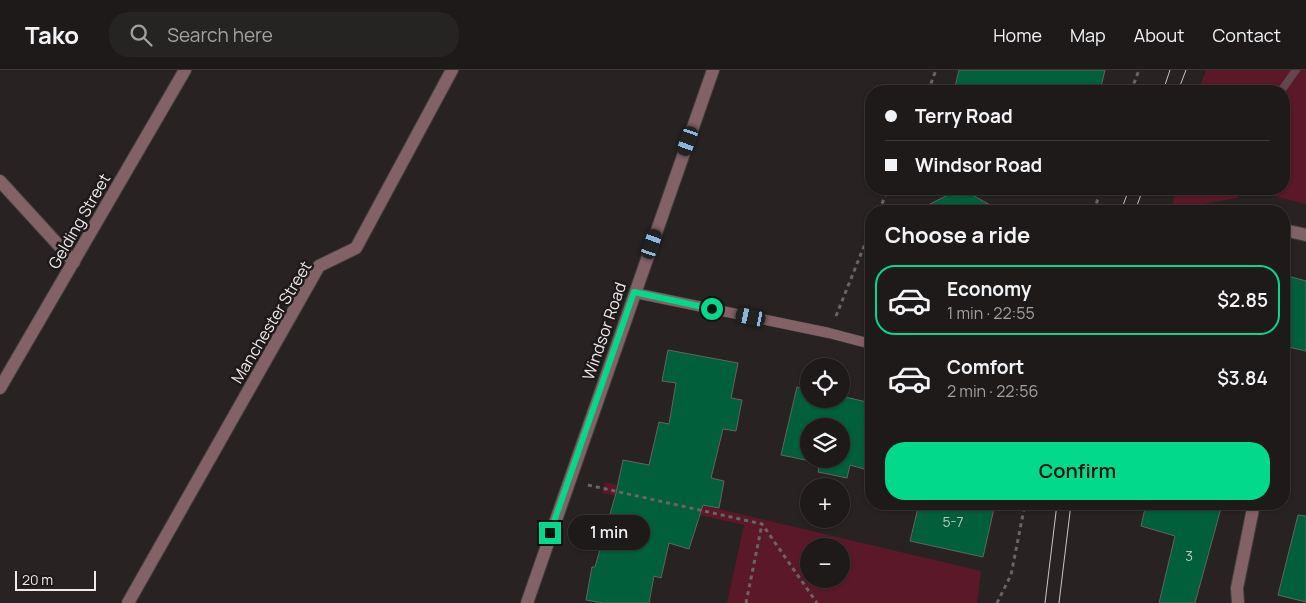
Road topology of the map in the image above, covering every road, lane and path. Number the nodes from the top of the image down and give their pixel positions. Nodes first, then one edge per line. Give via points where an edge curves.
1 (185, 70) edge
2 (452, 70) edge
3 (712, 70) edge
4 (936, 70) edge
5 (1139, 70) edge
6 (930, 85) edge
7 (1133, 85) edge
8 (0, 181) edge
9 (1290, 231) edge
10 (1306, 235) edge
11 (865, 244) edge
12 (74, 262) junction
13 (634, 292) junction
14 (829, 333) junction
15 (865, 342) edge
16 (0, 388) edge
17 (568, 481) junction
18 (1024, 510) edge
19 (1253, 510) edge
20 (762, 524) junction
21 (128, 603) edge
22 (527, 603) edge
23 (746, 603) edge
24 (817, 603) edge
25 (997, 603) edge
26 (1238, 603) edge

1 - 12 street, Gelding Street
2 - 21 street, Manchester Street via 356,248 320,266
3 - 13 street, Windsor Road
4 - 6 path
5 - 7 path
8 - 12 street
9 - 10 street
11 - 14 path
12 - 16 street, Gelding Street
13 - 14 lane
13 - 17 street, Windsor Road
14 - 15 lane
17 - 20 path
17 - 22 street, Windsor Road
18 - 25 path via 1011,575
19 - 26 street via 1237,588
20 - 23 path
20 - 24 path

